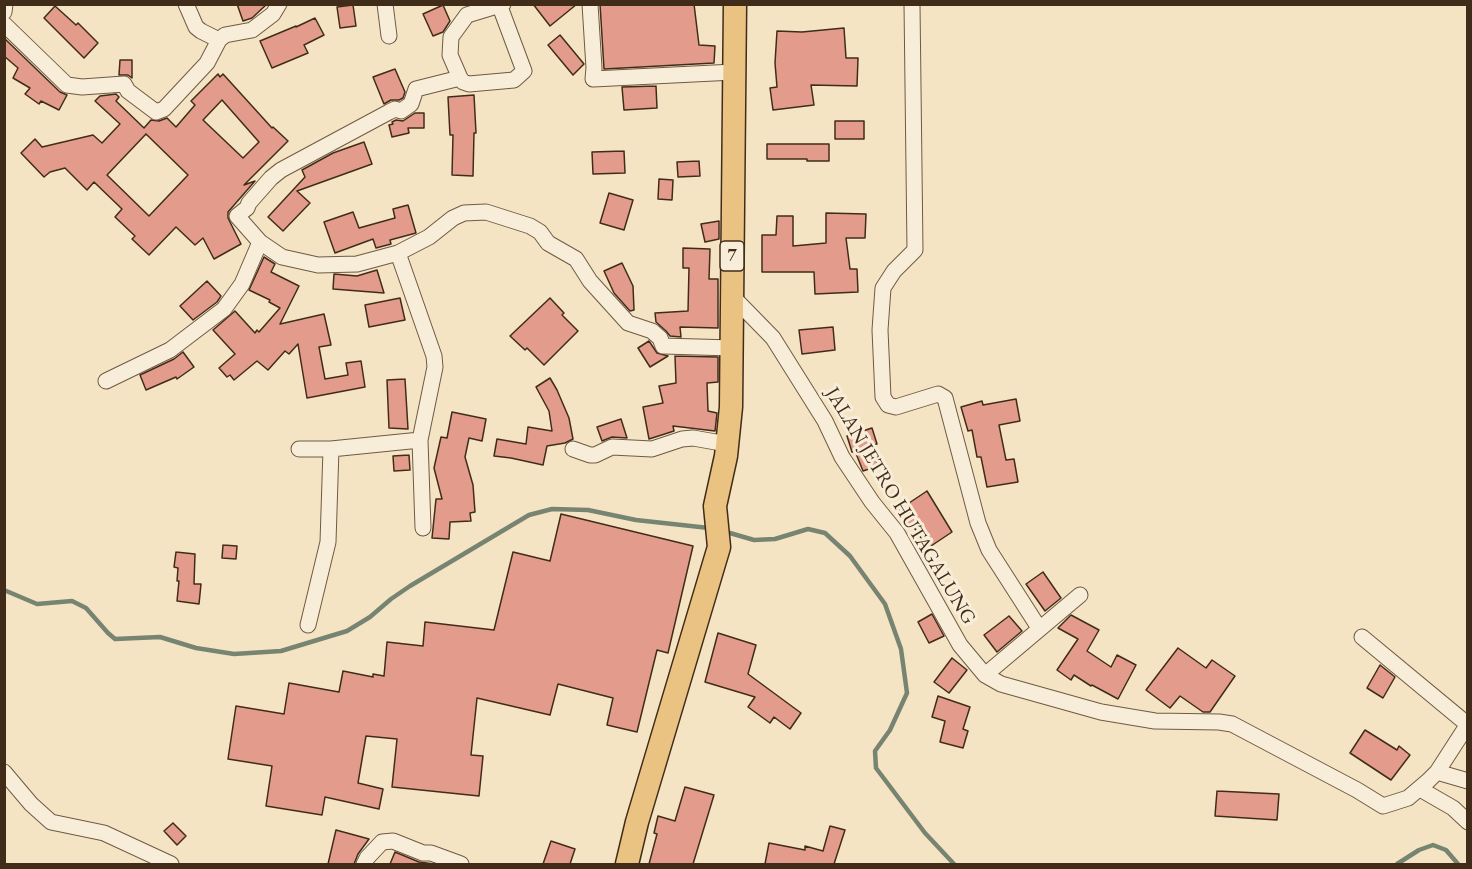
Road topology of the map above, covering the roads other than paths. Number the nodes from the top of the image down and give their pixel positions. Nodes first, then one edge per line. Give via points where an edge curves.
1 (5, 4) edge
2 (186, 4) edge
3 (279, 4) edge
4 (385, 4) edge
5 (590, 4) edge
6 (735, 4) edge
7 (912, 4) edge
8 (500, 5) edge
9 (4, 12) edge
10 (4, 24) edge
11 (389, 36) dead end
12 (219, 40) junction
13 (734, 72) junction
14 (460, 78) junction
15 (260, 242) junction
16 (398, 253) junction
17 (731, 295) junction
18 (733, 348) junction
19 (106, 381) dead end
20 (420, 440) junction
21 (727, 444) junction
22 (299, 449) dead end
23 (331, 449) junction
24 (573, 449) dead end
25 (423, 528) dead end
26 (1080, 595) dead end
27 (308, 625) dead end
28 (1039, 628) junction
29 (1362, 637) dead end
30 (985, 675) junction
31 (1467, 724) edge
32 (4, 772) edge
33 (1437, 772) junction
34 (1467, 781) edge
35 (1420, 789) junction
36 (1467, 822) edge
37 (171, 864) edge
38 (364, 864) edge
39 (461, 864) edge
40 (627, 864) edge

1 - 9 street
2 - 12 street via 196,27
3 - 12 street via 273,14 252,30 225,35
4 - 11 street
5 - 13 street via 592,79
6 - 13 highway, 7
7 - 28 street via 915,250 884,288 880,330 883,397 888,405 896,407 938,394 945,398 988,550
8 - 14 street via 467,15 451,37 450,55
8 - 14 street via 524,72 514,80 469,84
10 - 12 street via 67,85 124,84 156,112 164,109 207,63
13 - 17 highway, 7
14 - 15 street via 416,89 411,104 401,111 389,112 271,178 237,216
15 - 16 street via 282,258 318,266 357,264
15 - 19 street via 242,284 224,309 170,350
16 - 18 street via 429,237 453,218 486,212 530,226 548,243 576,259 590,281 628,323 652,331 663,346
16 - 20 street via 434,356
17 - 18 highway, 7
17 - 30 street, JALAN JETRO HUTAGALUNG via 773,338 825,421 842,457 897,533 960,645
18 - 21 highway, 7
20 - 23 street
20 - 25 street
21 - 24 street via 693,438 652,449 612,447 595,455
21 - 40 highway, 7 via 715,506 719,547
22 - 23 street
23 - 27 street via 328,542
26 - 28 street
28 - 30 street
29 - 31 street
30 - 35 street, JALAN JETRO HUTAGALUNG via 1001,684 1101,712 1155,721 1232,724 1383,806 1408,798
31 - 33 street, JALAN JETRO HUTAGALUNG
32 - 37 street via 51,822 104,833
33 - 34 street
33 - 35 street, JALAN JETRO HUTAGALUNG
35 - 36 street via 1453,808
38 - 39 street via 382,842 393,841

